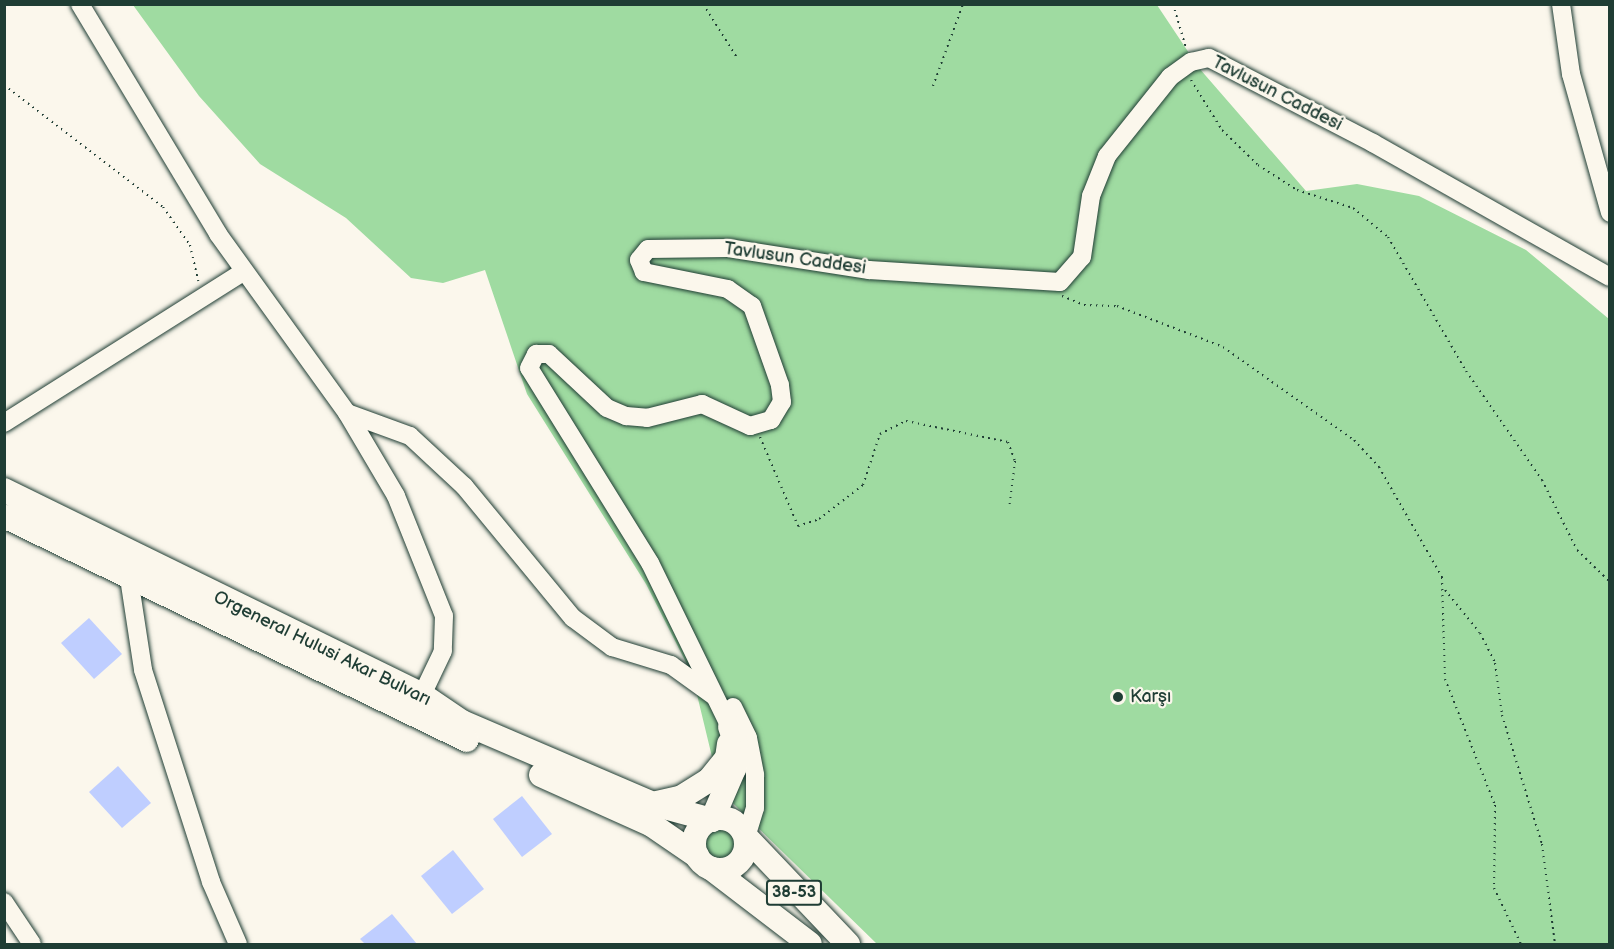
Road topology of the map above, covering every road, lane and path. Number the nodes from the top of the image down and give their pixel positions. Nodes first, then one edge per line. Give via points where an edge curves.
1 (80, 4) edge
2 (704, 4) edge
3 (963, 4) edge
4 (1173, 4) edge
5 (1561, 4) edge
6 (736, 56) dead end
7 (1187, 64) junction
8 (4, 84) edge
9 (933, 86) dead end
10 (1610, 213) edge
11 (243, 272) junction
12 (1610, 277) edge
13 (1053, 284) junction
14 (197, 299) junction
15 (347, 413) junction
16 (4, 423) edge
17 (755, 426) junction
18 (4, 490) edge
19 (1009, 509) dead end
20 (4, 516) edge
21 (129, 578) junction
22 (1610, 582) edge
23 (1445, 590) junction
24 (703, 667) junction
25 (422, 695) junction
26 (717, 698) junction
27 (730, 727) junction
28 (653, 804) junction
29 (712, 820) junction
30 (746, 837) junction
31 (705, 863) junction
32 (4, 902) edge
33 (32, 945) edge
34 (238, 945) edge
35 (810, 945) edge
36 (848, 945) edge
37 (1521, 945) edge
38 (1555, 945) edge

1 - 11 street
2 - 6 path
3 - 9 path
4 - 7 path
5 - 10 street via 1571,74
7 - 12 street, Tavlusun Caddesi via 1220,61
7 - 13 street, Tavlusun Caddesi via 1107,156 1091,196 1082,257 1071,275
7 - 22 path via 1212,116 1245,155 1286,184 1353,208 1397,248 1461,364 1542,480 1577,550
8 - 14 path via 171,216 194,255
11 - 14 street
11 - 15 street
13 - 17 street, Tavlusun Caddesi via 869,270 728,248 644,251 639,260 645,272 728,289 757,314 782,402 771,420
13 - 23 path via 1071,302 1117,306 1223,347 1354,440 1379,467 1419,532
14 - 16 street
15 - 25 street via 396,496 443,609 443,651
15 - 26 street via 410,436 464,486 573,618 612,647 671,665
17 - 19 path via 798,526 819,519 863,485 880,434 906,421 1008,442 1015,461
17 - 24 street via 702,404 658,416 626,416 607,408 549,354 536,354 529,364 645,554
18 - 25 main road, Orgeneral Hulusi Akar Bulvarı
20 - 21 main road, Orgeneral Hulusi Akar Bulvarı
21 - 31 main road, Orgeneral Hulusi Akar Bulvarı via 652,825
21 - 34 street via 146,681 211,882
23 - 37 path via 1445,679 1495,805 1494,888
23 - 38 path via 1480,633 1495,663 1502,715 1542,844
24 - 26 street
24 - 30 street via 733,707 748,738 755,808
25 - 28 main road, Orgeneral Hulusi Akar Bulvarı via 471,726
26 - 27 street
27 - 28 main road via 727,758 709,780 682,797
27 - 29 main road via 736,744 734,769
28 - 29 main road, Orgeneral Hulusi Akar Bulvarı
29 - 30 main road via 730,820
29 - 31 main road via 694,839
30 - 31 main road via 744,853 735,865
30 - 36 main road, 38-53
31 - 35 main road, Orgeneral Hulusi Akar Bulvarı
32 - 33 street

